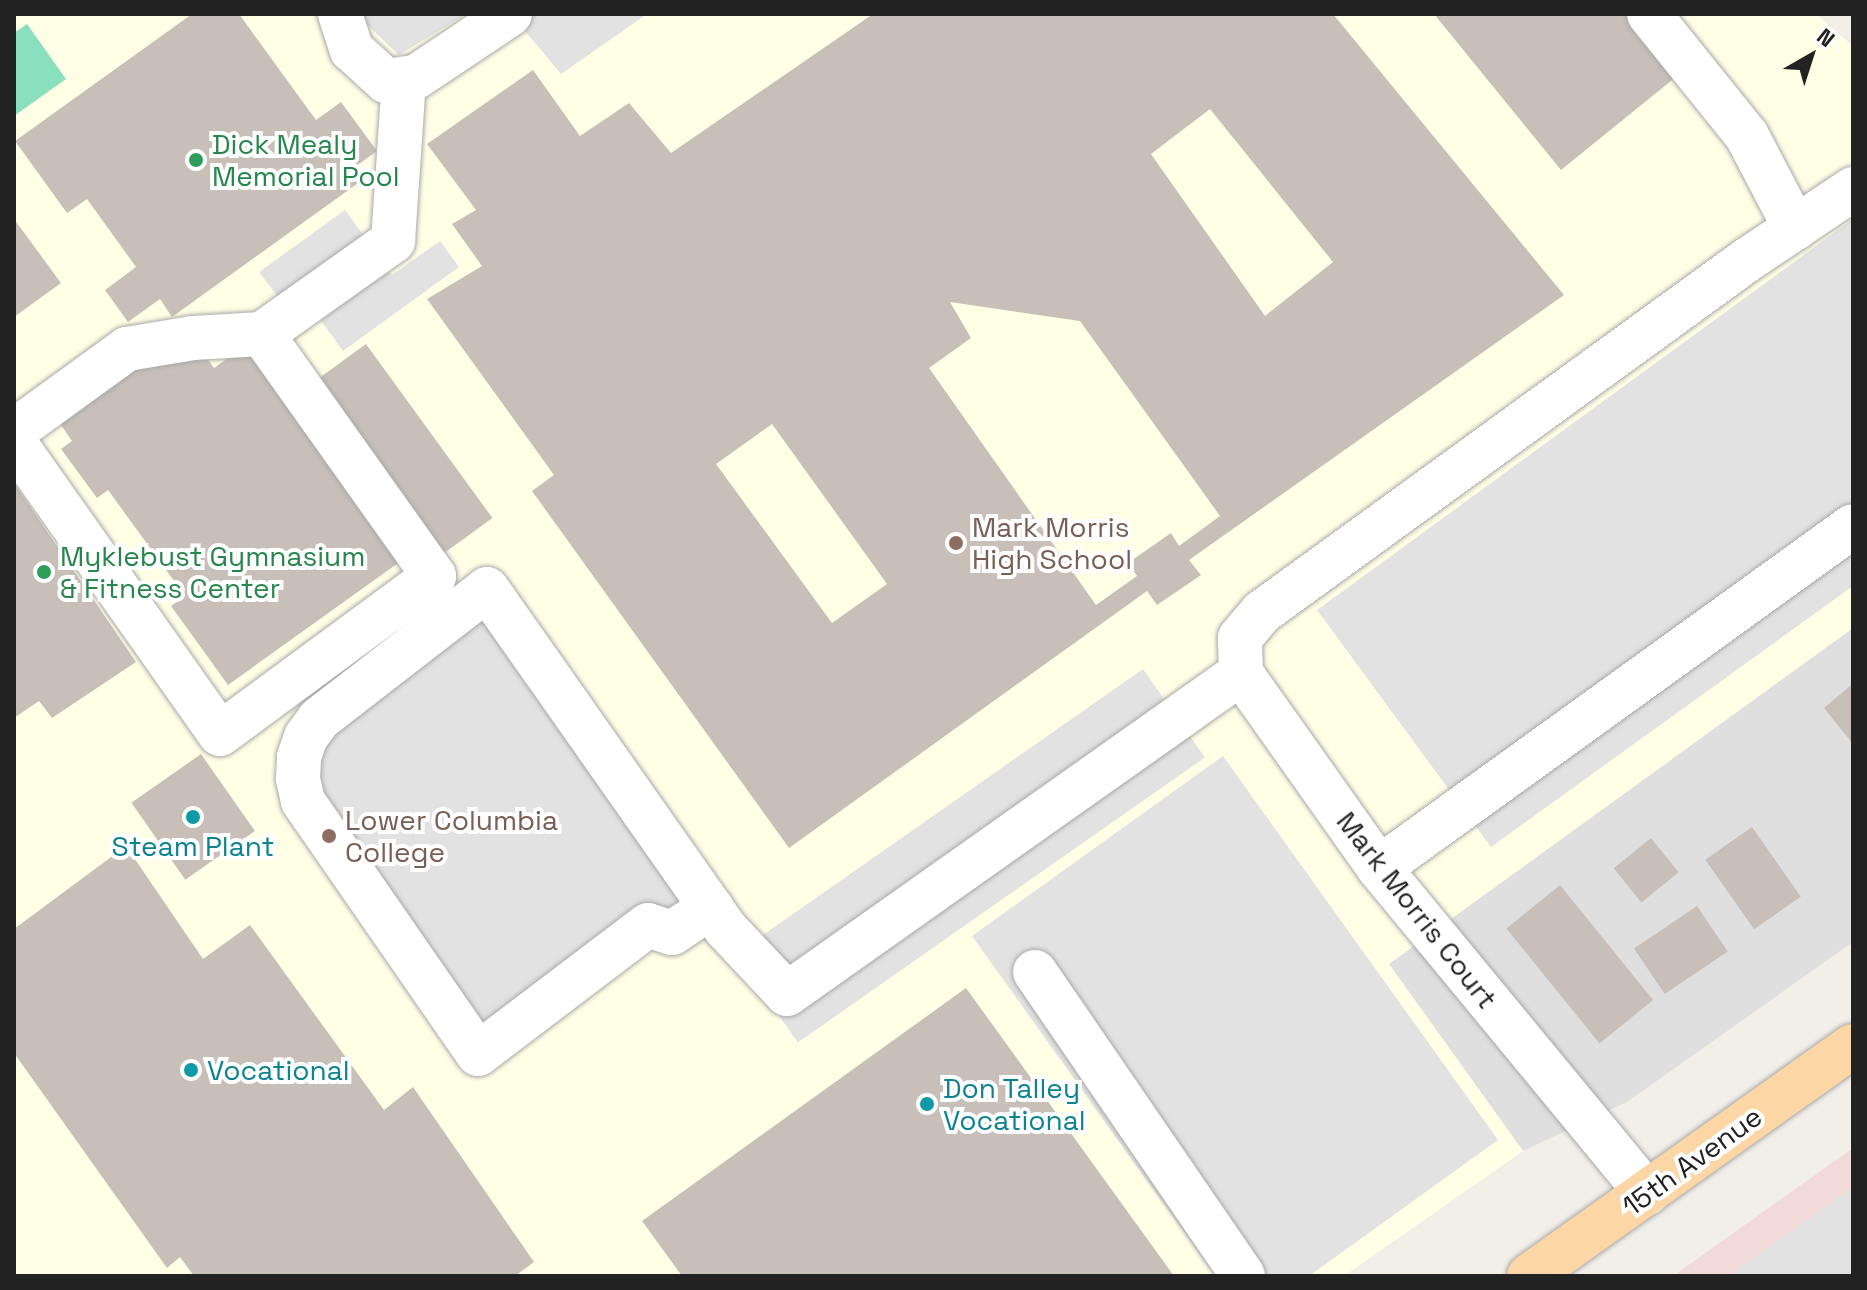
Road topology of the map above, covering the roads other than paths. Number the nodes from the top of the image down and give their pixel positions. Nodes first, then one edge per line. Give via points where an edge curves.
1 (340, 14) edge
2 (510, 14) edge
3 (1649, 14) edge
4 (404, 79) junction
5 (1853, 189) edge
6 (1795, 228) junction
7 (262, 334) junction
8 (14, 431) edge
9 (14, 442) edge
10 (1853, 526) edge
11 (1241, 673) junction
12 (1379, 868) junction
13 (711, 907) junction
14 (1035, 972) dead end
15 (1853, 1046) edge
16 (1647, 1193) junction
17 (1243, 1276) edge
18 (1529, 1276) edge

1 - 4 lane via 352,50 386,81
2 - 4 lane via 416,77
3 - 6 lane via 1747,136
4 - 7 lane via 393,241
5 - 6 lane
6 - 11 lane via 1262,612 1240,638
7 - 8 lane via 127,349
7 - 9 lane via 434,576 220,734
10 - 12 lane
11 - 12 lane, Mark Morris Court
11 - 13 lane via 787,994
12 - 16 lane, Mark Morris Court
13 - 13 lane via 487,589 319,719 306,737 299,757 303,801 478,1054 648,925 672,933
14 - 17 lane
15 - 16 main road, 15th Avenue
16 - 18 main road, 15th Avenue

